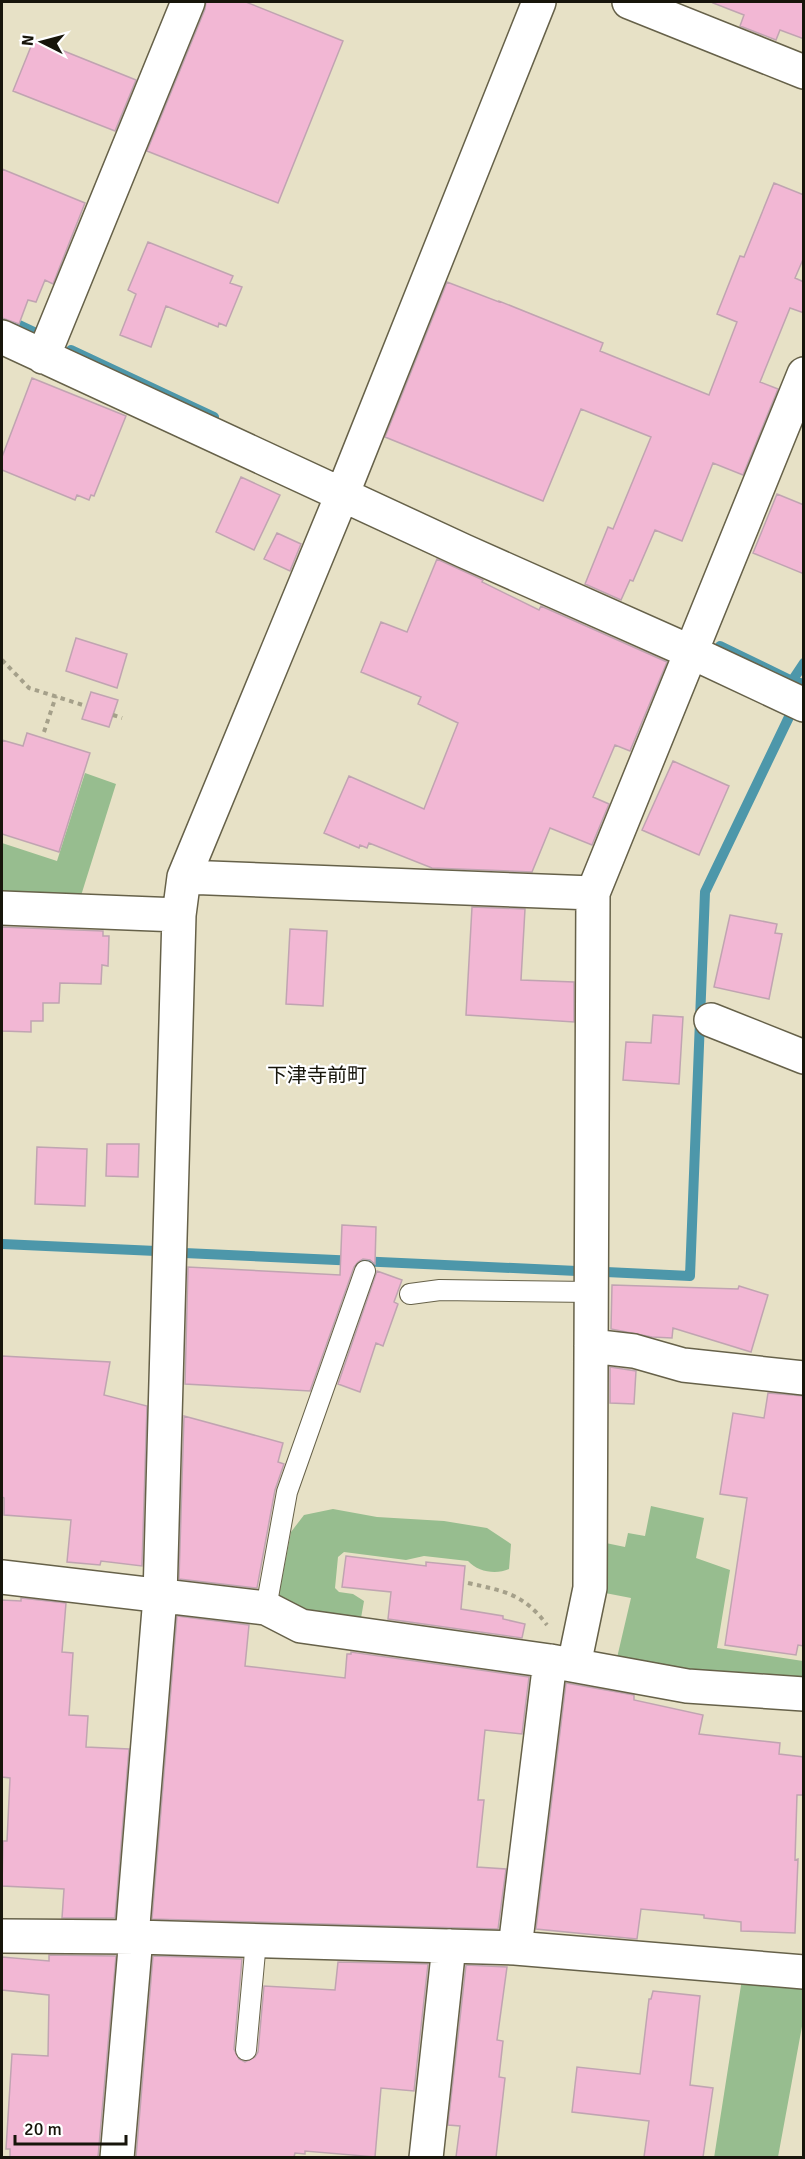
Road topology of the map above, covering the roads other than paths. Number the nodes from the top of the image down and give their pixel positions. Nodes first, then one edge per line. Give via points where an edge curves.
1 (188, 2) edge
2 (539, 2) edge
3 (629, 2) edge
4 (804, 72) edge
5 (2, 337) edge
6 (43, 357) junction
7 (804, 374) edge
8 (342, 495) junction
9 (691, 652) junction
10 (804, 705) edge
11 (184, 877) junction
12 (593, 893) junction
13 (2, 908) edge
14 (179, 915) junction
15 (711, 1020) dead end
16 (804, 1057) edge
17 (365, 1271) dead end
18 (591, 1292) junction
19 (410, 1294) dead end
20 (591, 1346) junction
21 (804, 1378) edge
22 (2, 1577) edge
23 (160, 1597) junction
24 (266, 1608) junction
25 (559, 1662) junction
26 (804, 1694) edge
27 (2, 1936) edge
28 (134, 1937) junction
29 (256, 1941) junction
30 (449, 1946) junction
31 (515, 1948) junction
32 (804, 1972) edge
33 (246, 2050) dead end
34 (117, 2157) edge
35 (426, 2157) edge

1 - 6 street
2 - 8 street
3 - 4 street
5 - 6 street
6 - 8 street
7 - 9 street
8 - 9 street
8 - 11 street
9 - 10 street
9 - 12 street
11 - 12 street
11 - 14 street
12 - 18 street
13 - 14 street
14 - 23 street
15 - 16 street
17 - 24 lane via 287,1492
18 - 19 lane via 440,1290
18 - 20 street
20 - 21 street via 683,1365
20 - 25 street via 590,1588
22 - 23 street
23 - 24 street
23 - 28 street
24 - 25 street via 301,1626
25 - 26 street via 687,1686
25 - 31 street
27 - 28 street
28 - 29 street
28 - 34 street
29 - 30 street
29 - 33 lane
30 - 31 street
30 - 35 street
31 - 32 street

